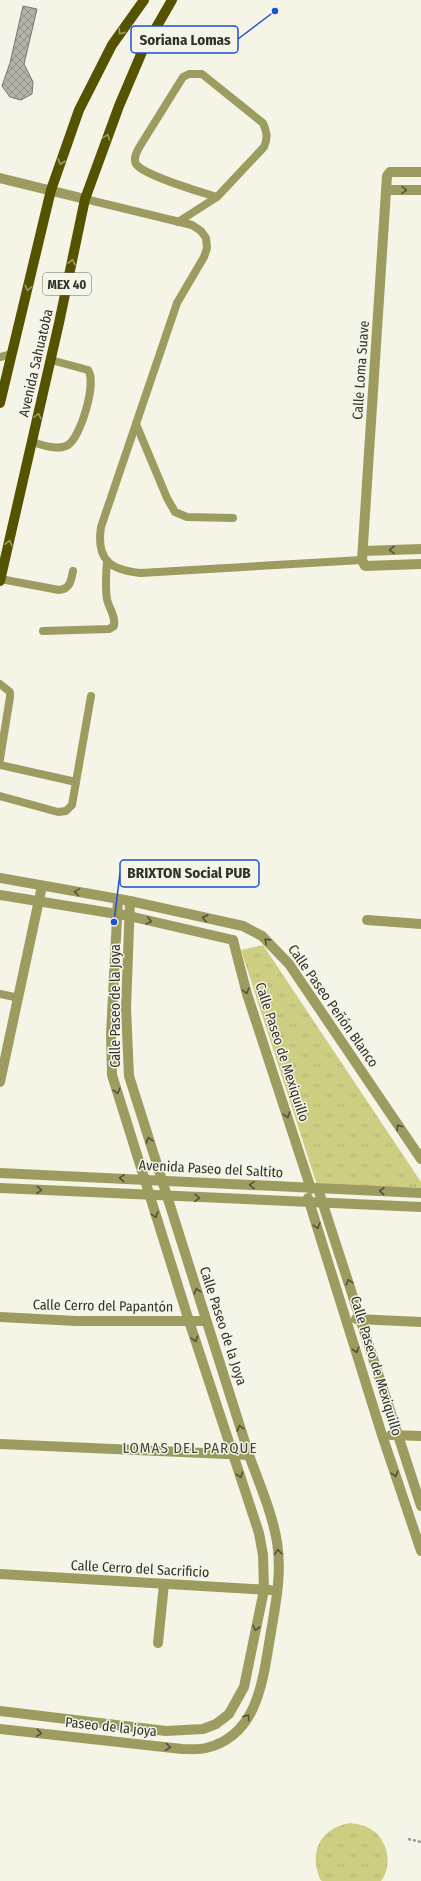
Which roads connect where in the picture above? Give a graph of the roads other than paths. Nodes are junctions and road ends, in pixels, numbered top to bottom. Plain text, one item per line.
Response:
1 (144, 0) edge
2 (172, 0) edge
3 (421, 172) edge
4 (0, 178) edge
5 (52, 190) junction
6 (386, 190) junction
7 (421, 190) edge
8 (217, 197) junction
9 (85, 199) junction
10 (178, 222) junction
11 (12, 354) junction
12 (0, 357) edge
13 (51, 360) junction
14 (0, 403) edge
15 (136, 424) junction
16 (32, 442) junction
17 (233, 518) dead end
18 (421, 549) edge
19 (363, 559) junction
20 (107, 561) junction
21 (421, 564) edge
22 (73, 571) dead end
23 (0, 580) edge
24 (43, 631) dead end
25 (0, 684) edge
26 (90, 696) dead end
27 (0, 759) edge
28 (0, 765) edge
29 (76, 782) junction
30 (0, 796) edge
31 (0, 878) edge
32 (42, 886) junction
33 (0, 895) edge
34 (118, 899) junction
35 (130, 900) junction
36 (38, 902) junction
37 (117, 914) junction
38 (129, 916) junction
39 (366, 920) dead end
40 (421, 924) edge
41 (243, 926) junction
42 (233, 940) junction
43 (0, 994) edge
44 (19, 998) junction
45 (0, 1082) edge
46 (421, 1159) edge
47 (0, 1173) edge
48 (144, 1180) junction
49 (162, 1180) junction
50 (0, 1188) edge
51 (312, 1189) junction
52 (421, 1193) edge
53 (149, 1195) junction
54 (166, 1196) junction
55 (310, 1203) junction
56 (323, 1203) junction
57 (421, 1207) edge
58 (0, 1317) edge
59 (346, 1319) junction
60 (361, 1319) junction
61 (189, 1321) junction
62 (206, 1321) junction
63 (421, 1322) edge
64 (396, 1434) junction
65 (382, 1435) junction
66 (421, 1436) edge
67 (0, 1444) edge
68 (249, 1455) junction
69 (233, 1456) junction
70 (421, 1506) edge
71 (421, 1551) edge
72 (0, 1574) edge
73 (164, 1584) junction
74 (264, 1590) junction
75 (278, 1591) junction
76 (158, 1643) dead end
77 (0, 1711) edge
78 (98, 1723) junction
79 (216, 1724) joint
80 (0, 1728) edge
81 (96, 1739) junction
82 (219, 1743) joint

1 -> 5 main road, Avenida Sahuatoba / MEX 40
9 -> 2 main road, Avenida Sahuatoba / MEX 40
3 - 6 street, Calle Loma Suave
4 - 5 street
5 - 9 street
5 -> 11 main road, Avenida Sahuatoba / MEX 40
6 -> 7 street
6 - 19 street, Calle Loma Suave
8 - 8 lane
8 - 10 lane
9 - 10 lane
13 -> 9 main road, Avenida Sahuatoba / MEX 40
10 - 15 lane
11 - 12 lane
11 - 14 main road, Avenida Sahuatoba / MEX 40
16 -> 13 main road, Avenida Sahuatoba / MEX 40
13 - 16 lane
15 - 17 lane
15 - 20 lane
23 -> 16 main road, Avenida Sahuatoba / MEX 40
18 -> 19 street
19 - 20 lane
19 - 21 street
20 - 24 lane
22 - 23 lane
25 - 27 lane
26 - 29 lane
28 - 29 lane
29 - 30 lane
31 - 32 street, Calle Paseo Peñón Blanco
34 -> 32 street, Calle Paseo Peñón Blanco
32 - 36 street
33 - 36 street
34 - 35 street, Calle Paseo Peñón Blanco
34 - 37 street, Calle Paseo de la Joya
35 - 38 street, Calle Paseo de la Joya
41 -> 35 street, Calle Paseo Peñón Blanco
36 - 37 street
36 - 44 street
37 - 38 street
37 -> 48 street, Calle Paseo de la Joya
38 -> 42 street
49 -> 38 street, Calle Paseo de la Joya
39 - 40 street
41 - 42 street
46 -> 41 street, Calle Paseo Peñón Blanco
42 -> 51 street, Calle Paseo de Mexiquillo
43 - 44 lane
44 - 45 street
48 -> 47 street, Avenida Paseo del Saltito
48 - 49 street, Avenida Paseo del Saltito
48 - 53 street, Calle Paseo de la Joya
51 -> 49 street, Avenida Paseo del Saltito
49 - 54 street, Calle Paseo de la Joya
50 -> 53 street, Avenida Paseo del Saltito
52 -> 51 street, Avenida Paseo del Saltito
51 - 55 street, Calle Paseo de Mexiquillo
51 - 56 street, Calle Paseo de Mexiquillo
53 - 54 street, Avenida Paseo del Saltito
53 -> 61 street, Calle Paseo de la Joya
54 -> 55 street, Avenida Paseo del Saltito
62 -> 54 street, Calle Paseo de la Joya
55 - 56 street, Avenida Paseo del Saltito
55 -> 59 street, Calle Paseo de Mexiquillo
56 - 57 street, Avenida Paseo del Saltito
60 -> 56 street, Calle Paseo de Mexiquillo
58 - 61 street, Calle Cerro del Papantón
59 - 60 street
59 -> 65 street, Calle Paseo de Mexiquillo
60 - 63 street
60 - 64 street, Calle Paseo de Mexiquillo
61 - 62 street, Calle Cerro del Papantón
61 -> 69 street, Calle Paseo de la Joya
68 -> 62 street, Calle Paseo de la Joya
64 - 65 street
64 - 66 street
64 - 70 street, Calle Paseo de Mexiquillo
65 -> 71 street, Calle Paseo de Mexiquillo
67 - 69 street
68 - 69 street
75 -> 68 street, Calle Paseo de la Joya
69 -> 74 street, Calle Paseo de la Joya
72 - 73 street, Calle Cerro del Sacrificio
73 - 74 street, Calle Cerro del Sacrificio
73 - 76 street
74 - 75 street, Calle Cerro del Sacrificio
74 -> 79 street, Calle Paseo de la Joya
82 -> 75 street, Calle Paseo de la Joya
77 - 78 street, Paseo de la joya
78 - 79 street, Paseo de la joya
78 - 81 street
80 -> 81 street, Paseo de la joya
81 -> 82 street, Paseo de la joya

